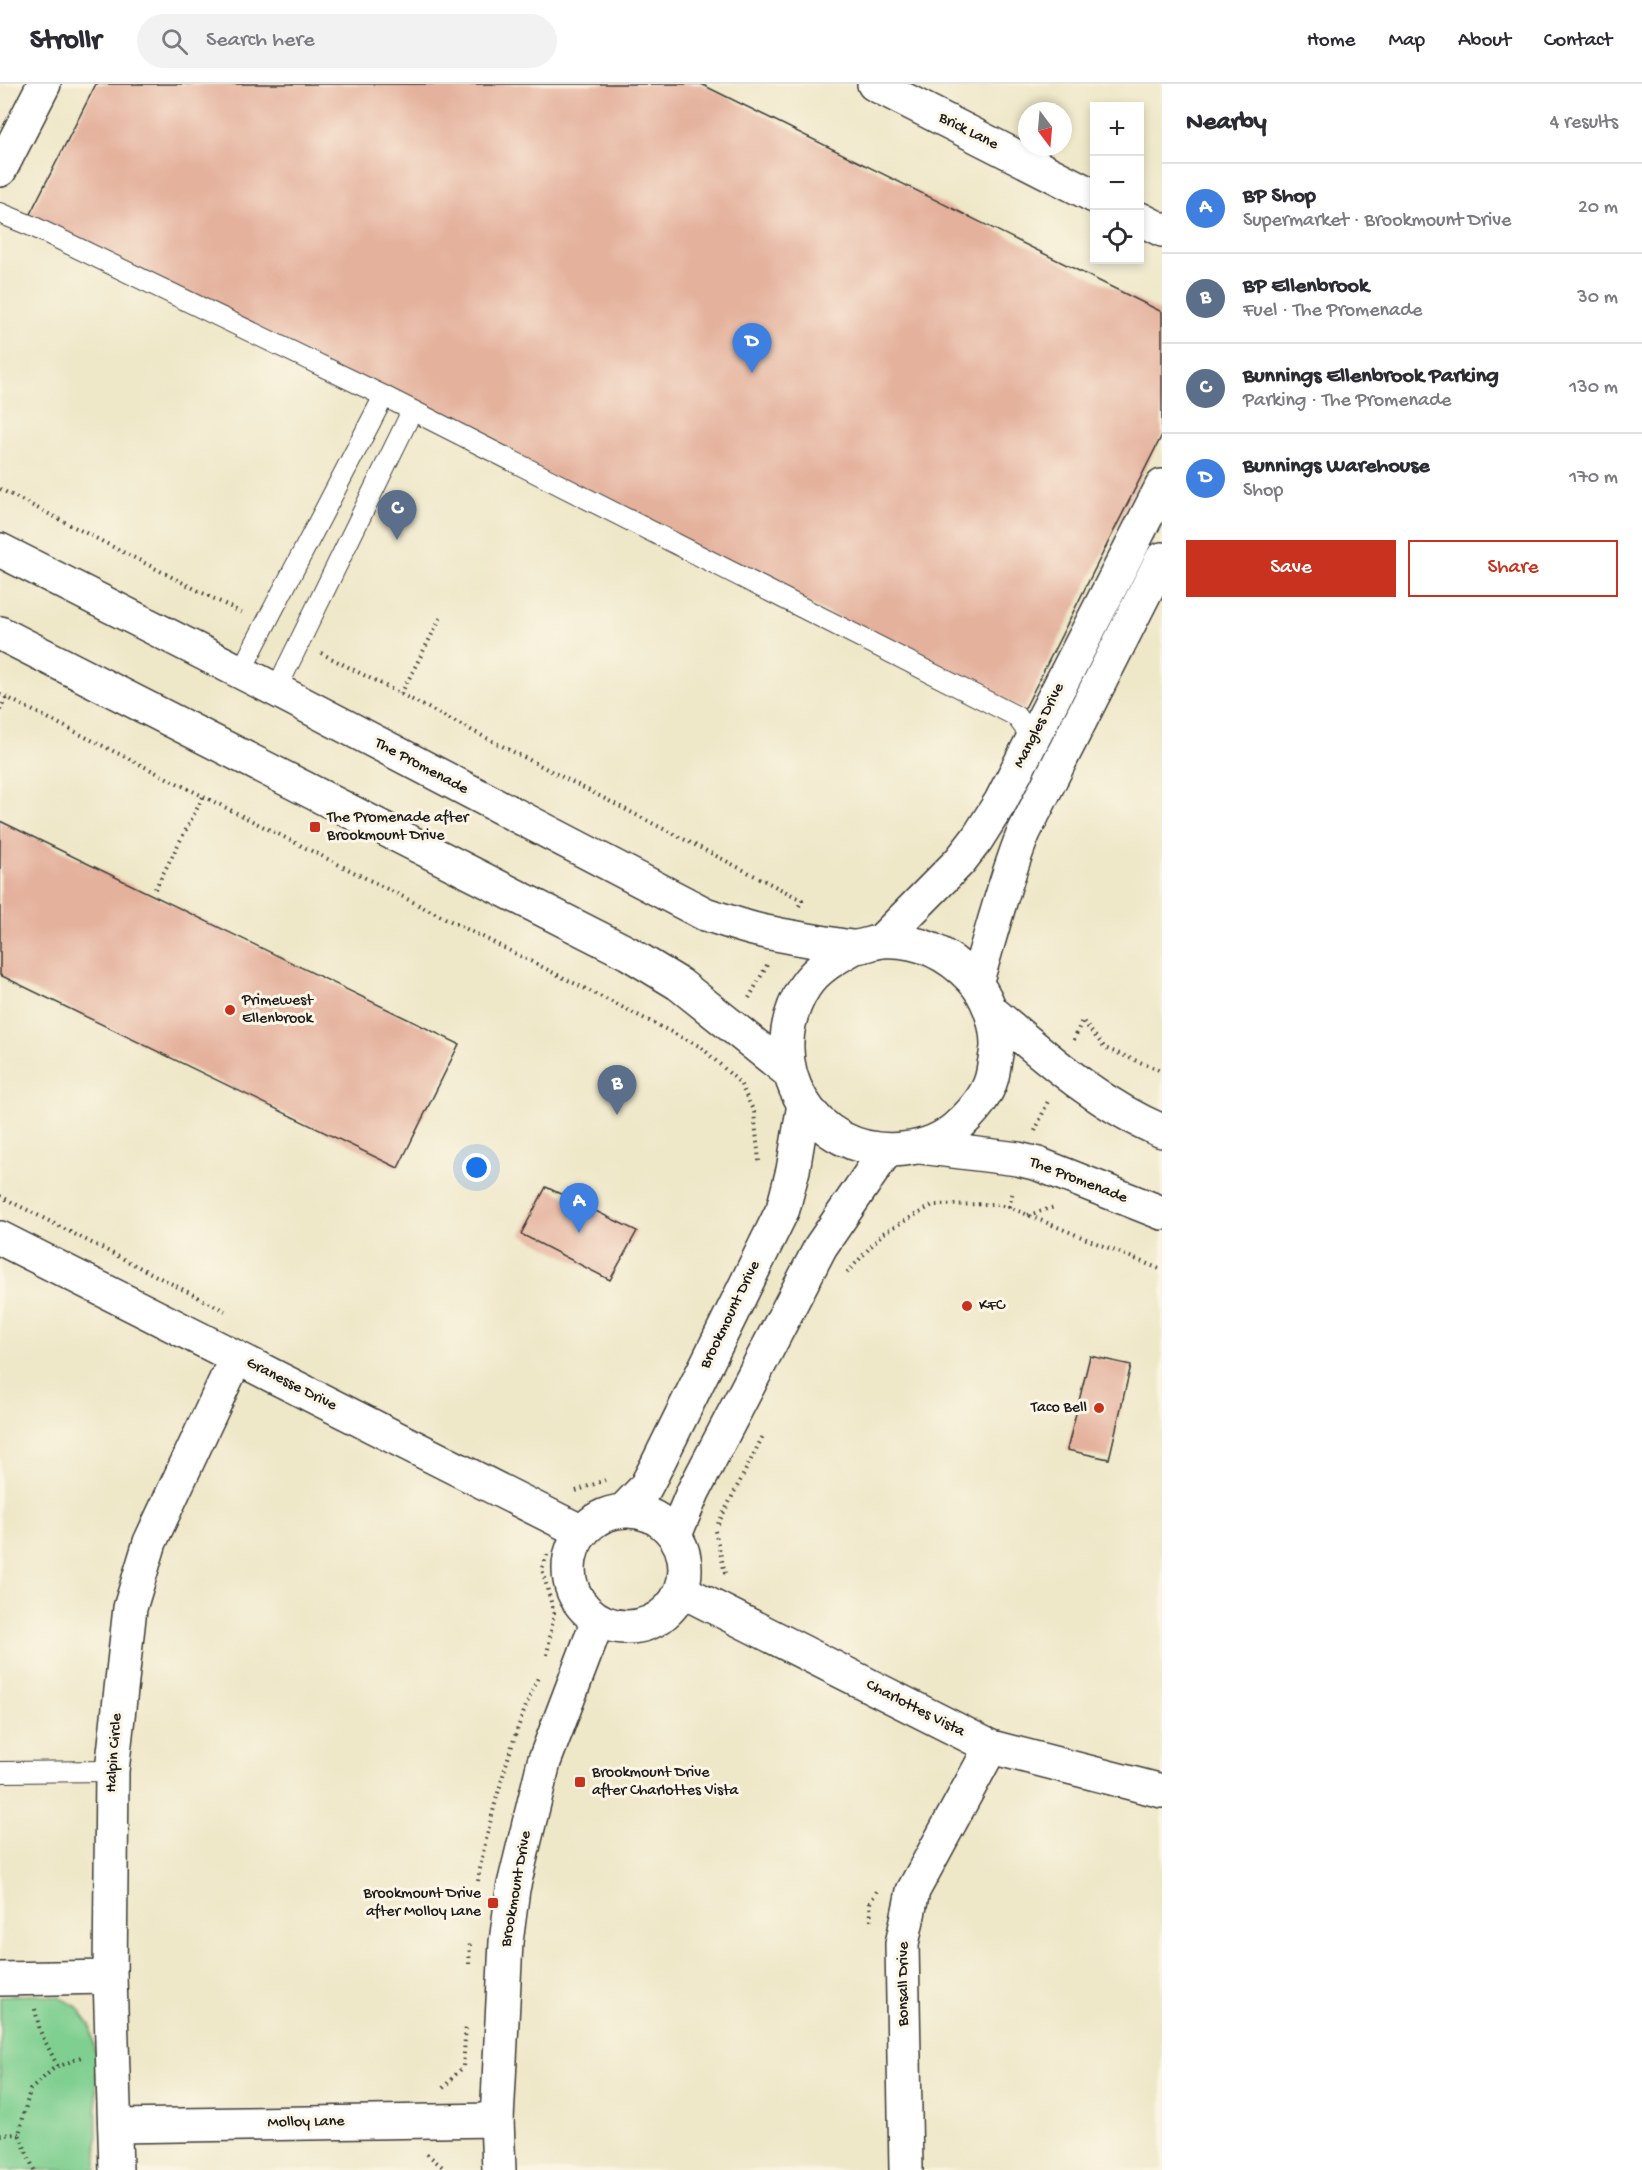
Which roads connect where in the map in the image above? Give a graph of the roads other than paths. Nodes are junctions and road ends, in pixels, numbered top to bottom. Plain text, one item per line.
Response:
1 (44, 84) edge
2 (874, 84) edge
3 (1, 165) edge
4 (1090, 193) edge
5 (0, 213) edge
6 (1144, 221) edge
7 (1162, 230) edge
8 (384, 396) junction
9 (412, 411) junction
10 (1162, 486) edge
11 (0, 550) edge
12 (1162, 559) edge
13 (1153, 601) edge
14 (0, 633) edge
15 (240, 673) junction
16 (276, 690) junction
17 (1033, 740) junction
18 (1045, 789) junction
19 (868, 944) junction
20 (976, 983) junction
21 (991, 1011) junction
22 (789, 1072) junction
23 (804, 1104) junction
24 (1161, 1130) edge
25 (920, 1147) junction
26 (886, 1151) junction
27 (1162, 1213) edge
28 (0, 1238) edge
29 (236, 1358) junction
30 (624, 1510) junction
31 (582, 1532) junction
32 (675, 1535) junction
33 (682, 1591) junction
34 (598, 1620) junction
35 (991, 1747) junction
36 (112, 1771) junction
37 (0, 1772) edge
38 (1162, 1791) edge
39 (110, 1977) junction
40 (0, 1979) edge
41 (497, 2120) junction
42 (115, 2126) junction
43 (116, 2170) edge
44 (499, 2170) edge
45 (906, 2170) edge

1 - 3 street
2 - 4 street, Brick Lane
5 - 8 lane
6 - 7 street
8 - 9 lane
8 - 15 lane
9 - 16 lane
9 - 17 lane
10 - 17 street, Mangles Drive
11 - 15 street, The Promenade
12 - 13 street, Mangles Drive
13 - 18 street, Mangles Drive
14 - 22 street
15 - 16 street, The Promenade
16 - 19 street, The Promenade
17 - 18 street
17 - 19 street, Mangles Drive
18 - 20 street, Mangles Drive
19 - 20 street
19 - 22 street
20 - 21 street
21 - 24 street
21 - 25 street
22 - 23 street
23 - 26 street
23 - 30 street, Brookmount Drive
25 - 26 street
25 - 27 street, The Promenade
26 - 32 street
28 - 29 street, Granesse Drive
29 - 31 street, Granesse Drive
29 - 36 street, Halpin Circle
30 - 31 street
30 - 32 street
31 - 34 street
32 - 33 street
33 - 34 street
33 - 35 street, Charlottes Vista
34 - 41 street, Brookmount Drive
35 - 38 street, Charlottes Vista
35 - 45 street, Bonsall Drive
36 - 37 lane
36 - 39 street, Halpin Circle
39 - 40 street
39 - 42 street, Halpin Circle
41 - 42 street, Molloy Lane
41 - 44 street, Brookmount Drive
42 - 43 street, Halpin Circle

